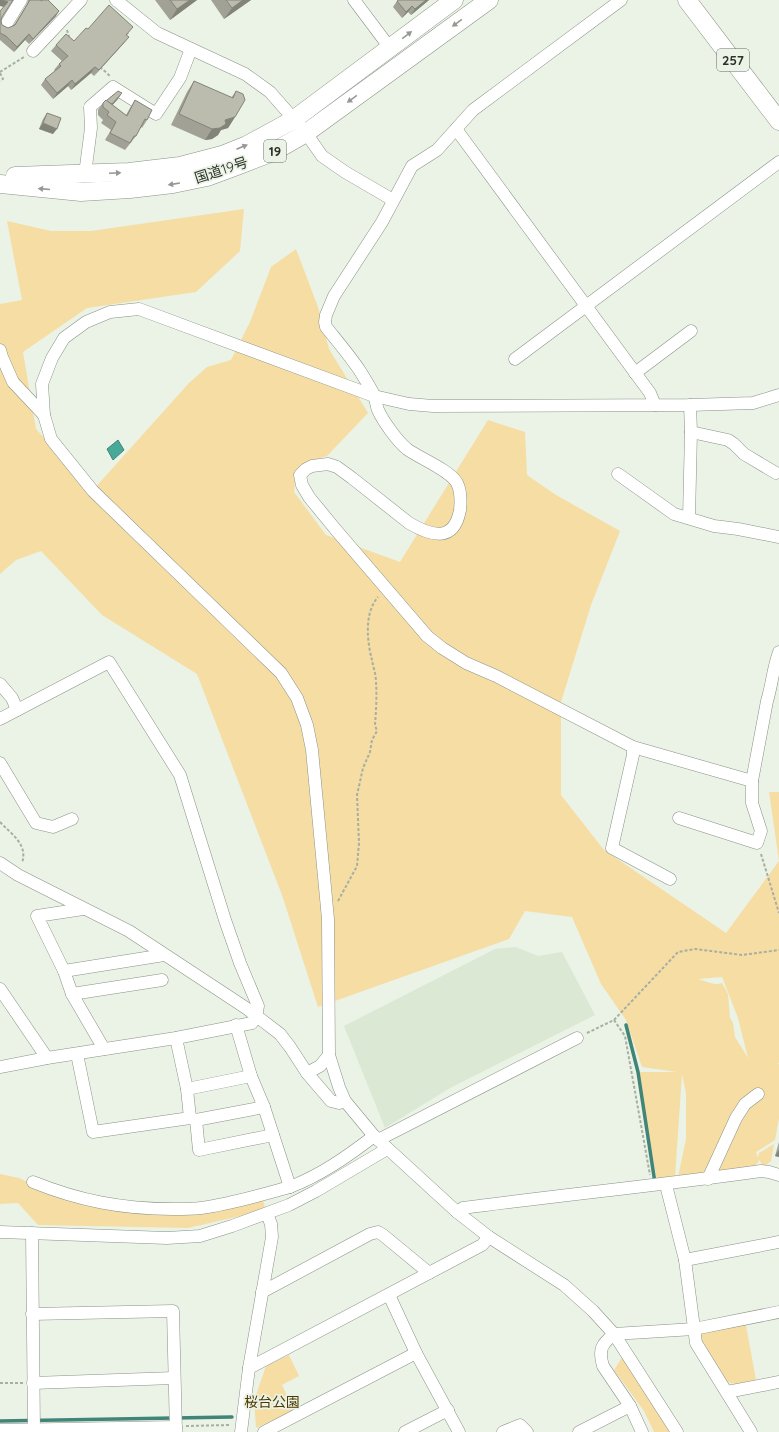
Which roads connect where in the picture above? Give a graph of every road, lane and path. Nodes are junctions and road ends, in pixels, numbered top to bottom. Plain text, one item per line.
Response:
1 (21, 0) edge
2 (81, 0) edge
3 (116, 0) edge
4 (354, 0) edge
5 (454, 0) edge
6 (489, 0) edge
7 (621, 0) edge
8 (687, 0) edge
9 (63, 20) junction
10 (5, 26) edge
11 (74, 42) edge
12 (390, 48) junction
13 (191, 49) junction
14 (33, 51) joint
15 (96, 62) edge
16 (0, 73) edge
17 (0, 81) edge
18 (113, 87) junction
19 (292, 120) junction
20 (779, 121) edge
21 (456, 129) junction
22 (306, 133) junction
23 (779, 162) edge
24 (86, 174) junction
25 (0, 176) edge
26 (0, 184) edge
27 (393, 200) junction
28 (587, 306) junction
29 (691, 331) dead end
30 (0, 350) edge
31 (515, 359) dead end
32 (635, 373) junction
33 (779, 395) edge
34 (374, 396) junction
35 (655, 405) junction
36 (690, 405) junction
37 (44, 415) junction
38 (692, 432) junction
39 (618, 474) dead end
40 (776, 474) dead end
41 (689, 518) junction
42 (779, 537) edge
43 (387, 590) junction
44 (779, 652) edge
45 (777, 670) edge
46 (0, 684) edge
47 (17, 710) junction
48 (0, 719) edge
49 (633, 747) junction
50 (0, 763) edge
51 (752, 780) junction
52 (679, 818) dead end
53 (72, 819) dead end
54 (0, 822) edge
55 (757, 843) junction
56 (0, 864) edge
57 (18, 875) junction
58 (670, 879) dead end
59 (83, 909) junction
60 (779, 912) edge
61 (328, 919) junction
62 (779, 950) edge
63 (164, 955) junction
64 (64, 971) junction
65 (162, 980) dead end
66 (0, 989) edge
67 (72, 994) junction
68 (256, 1017) junction
69 (614, 1020) junction
70 (236, 1025) junction
71 (176, 1038) junction
72 (577, 1038) joint
73 (104, 1049) junction
74 (77, 1054) junction
75 (329, 1054) junction
76 (47, 1058) junction
77 (0, 1067) edge
78 (307, 1073) junction
79 (251, 1076) junction
80 (187, 1089) junction
81 (758, 1094) dead end
82 (345, 1101) junction
83 (264, 1107) junction
84 (193, 1119) junction
85 (273, 1136) junction
86 (376, 1138) junction
87 (387, 1149) junction
88 (779, 1176) edge
89 (708, 1179) junction
90 (33, 1182) dead end
91 (666, 1185) junction
92 (652, 1186) junction
93 (290, 1187) junction
94 (457, 1212) junction
95 (267, 1214) junction
96 (0, 1232) edge
97 (32, 1233) junction
98 (489, 1237) junction
99 (779, 1242) edge
100 (684, 1260) junction
101 (429, 1273) junction
102 (262, 1292) junction
103 (389, 1295) junction
104 (779, 1312) edge
105 (32, 1314) junction
106 (694, 1329) junction
107 (614, 1334) junction
108 (416, 1353) junction
109 (248, 1368) junction
110 (174, 1378) junction
111 (779, 1382) edge
112 (0, 1383) edge
113 (33, 1383) junction
114 (727, 1392) junction
115 (630, 1406) junction
116 (448, 1410) junction
117 (241, 1428) edge
118 (176, 1429) edge
119 (0, 1430) edge
120 (34, 1430) edge
121 (100, 1430) edge
122 (264, 1432) edge
123 (405, 1432) edge
124 (459, 1432) edge
125 (503, 1432) edge
126 (527, 1432) edge
127 (578, 1432) edge
128 (642, 1432) edge
129 (677, 1432) edge
130 (751, 1432) edge

1 - 10 street
2 - 9 street
3 - 13 street
4 - 12 street
12 -> 5 highway, 国道19号 / 19
6 -> 22 highway, 国道19号 / 19
7 - 21 street
8 - 20 highway, 257
9 - 11 path
9 - 14 street
12 - 19 highway, 国道19号 / 19
13 - 18 street
13 - 19 street
14 - 16 path
15 - 18 path
16 - 17 path
18 - 24 street
19 - 22 street
24 -> 19 highway, 国道19号 / 19
21 - 27 street
21 - 28 street
22 -> 26 highway, 国道19号 / 19
22 - 27 street
23 - 28 street
24 - 25 highway, 国道19号 / 19
27 - 34 street
28 - 31 street
28 - 32 street
29 - 32 street
30 - 37 street
32 - 35 street
33 - 36 street
34 - 35 street
34 - 37 street
34 - 43 street
35 - 36 street
36 - 38 street
37 - 61 street
38 - 40 street
38 - 41 street
39 - 41 street
41 - 42 street
43 - 49 street
43 - 61 path
44 - 45 street
45 - 51 street
46 - 47 street
47 - 48 street
47 - 68 street
49 - 51 street
49 - 58 street
50 - 53 street
51 - 55 street
52 - 55 street
54 - 57 path
55 - 60 path
56 - 57 street
57 - 59 street
59 - 63 street
59 - 64 street
61 - 75 street
62 - 69 path
63 - 64 street
63 - 68 street
64 - 67 street
65 - 67 street
66 - 76 street
67 - 73 street
68 - 70 street
68 - 78 street
69 - 72 path
69 - 92 path
70 - 71 street
70 - 79 street
71 - 73 street
71 - 80 street
72 - 86 street
73 - 74 street
74 - 76 street
74 - 84 street
75 - 78 street
75 - 82 street
76 - 77 street
78 - 82 street
79 - 80 street
79 - 83 street
80 - 84 street
81 - 89 street
82 - 86 street
83 - 84 street
83 - 85 street
84 - 85 street
85 - 93 street
86 - 87 street
86 - 93 street
87 - 94 street
87 - 95 street
88 - 89 street
89 - 91 street
90 - 93 street
91 - 92 street
91 - 100 street
92 - 94 street
94 - 98 street
95 - 97 street
95 - 102 street
96 - 97 street
97 - 105 street
98 - 101 street
98 - 107 street
99 - 100 street
100 - 106 street
101 - 102 street
101 - 103 street
102 - 109 street
103 - 108 street
103 - 109 street
104 - 106 street
105 - 110 street
105 - 113 street
106 - 107 street
106 - 114 street
107 - 115 street
107 - 129 street
108 - 116 street
108 - 122 street
109 - 117 street
110 - 113 street
110 - 118 street
111 - 114 street
112 - 113 path
113 - 120 street
114 - 130 street
115 - 127 street
115 - 128 street
116 - 123 street
116 - 124 street
117 - 118 path
118 - 121 street
119 - 120 street
120 - 121 street
125 - 126 street

